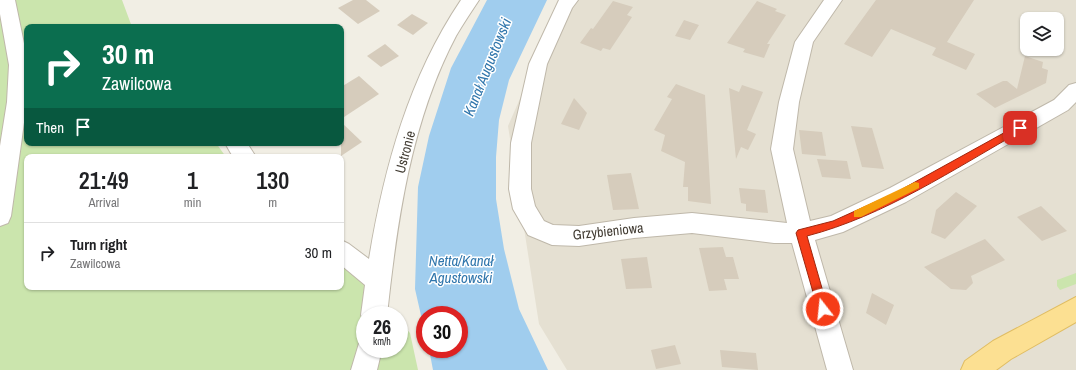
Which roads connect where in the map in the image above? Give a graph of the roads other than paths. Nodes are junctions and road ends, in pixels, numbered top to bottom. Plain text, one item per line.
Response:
1 (6, 0) edge
2 (470, 0) edge
3 (569, 0) edge
4 (833, 0) edge
5 (1076, 90) edge
6 (1068, 108) edge
7 (0, 216) edge
8 (801, 233) junction
9 (344, 253) edge
10 (378, 280) junction
11 (375, 306) edge
12 (1076, 309) edge
13 (367, 358) edge
14 (364, 370) edge
15 (840, 370) edge
16 (974, 370) edge

1 - 7 street
2 - 10 street, Ustronie
3 - 8 street, Grzybieniowa
4 - 8 street
5 - 6 street, Grzybieniowa
6 - 8 street, Grzybieniowa
8 - 15 street
9 - 10 street
10 - 11 street, Ustronie
12 - 16 main road
13 - 14 street

